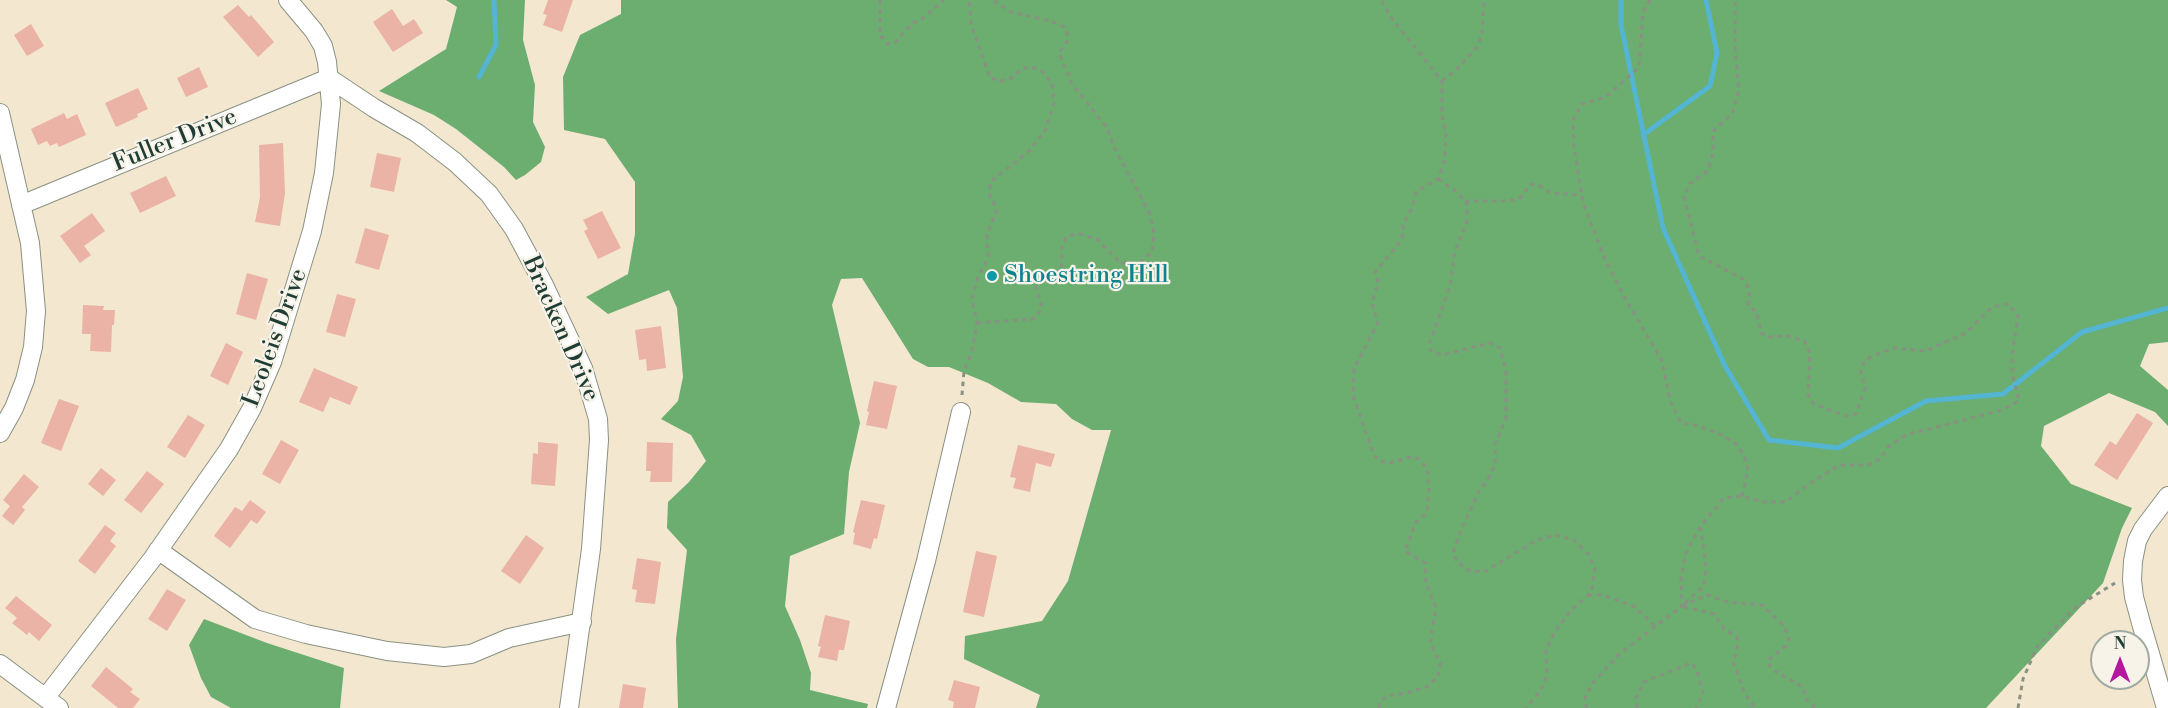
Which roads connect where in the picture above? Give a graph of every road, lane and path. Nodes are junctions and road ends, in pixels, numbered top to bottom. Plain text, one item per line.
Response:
1 (288, 0) edge
2 (880, 0) edge
3 (944, 0) edge
4 (966, 0) edge
5 (992, 0) edge
6 (1381, 0) edge
7 (1484, 0) edge
8 (1650, 0) edge
9 (1735, 0) edge
10 (329, 78) junction
11 (1442, 81) junction
12 (0, 113) edge
13 (1438, 179) junction
14 (1582, 195) junction
15 (1465, 201) junction
16 (21, 205) junction
17 (977, 323) junction
18 (961, 412) joint
19 (0, 433) edge
20 (1742, 496) junction
21 (2168, 496) edge
22 (1700, 527) junction
23 (158, 550) junction
24 (2133, 572) junction
25 (1588, 595) junction
26 (1682, 606) junction
27 (582, 622) junction
28 (1656, 627) junction
29 (0, 664) edge
30 (52, 703) edge
31 (570, 708) edge
32 (886, 708) edge
33 (1379, 708) edge
34 (1526, 708) edge
35 (1587, 708) edge
36 (1637, 708) edge
37 (1696, 708) edge
38 (1755, 708) edge
39 (1818, 708) edge
40 (2018, 708) edge
41 (2166, 708) edge

1 - 10 street, Leoleis Drive
2 - 3 path
4 - 17 path
5 - 17 path
6 - 11 path
7 - 11 path
8 - 14 path
9 - 20 path
10 - 16 street, Fuller Drive
10 - 23 street, Leoleis Drive
10 - 27 street, Bracken Drive
11 - 13 path
12 - 16 street
13 - 15 path
13 - 33 path
14 - 15 path
14 - 20 path
15 - 25 path
16 - 19 street
17 - 18 path
18 - 32 street
20 - 22 path
21 - 24 street
22 - 26 path
22 - 26 path
23 - 27 street
23 - 30 street, Leoleis Drive
24 - 40 path
24 - 41 street
25 - 28 path
25 - 34 path
26 - 28 path
26 - 38 path
26 - 39 path
27 - 31 street, Bracken Drive
28 - 35 path
29 - 30 street
36 - 37 path

